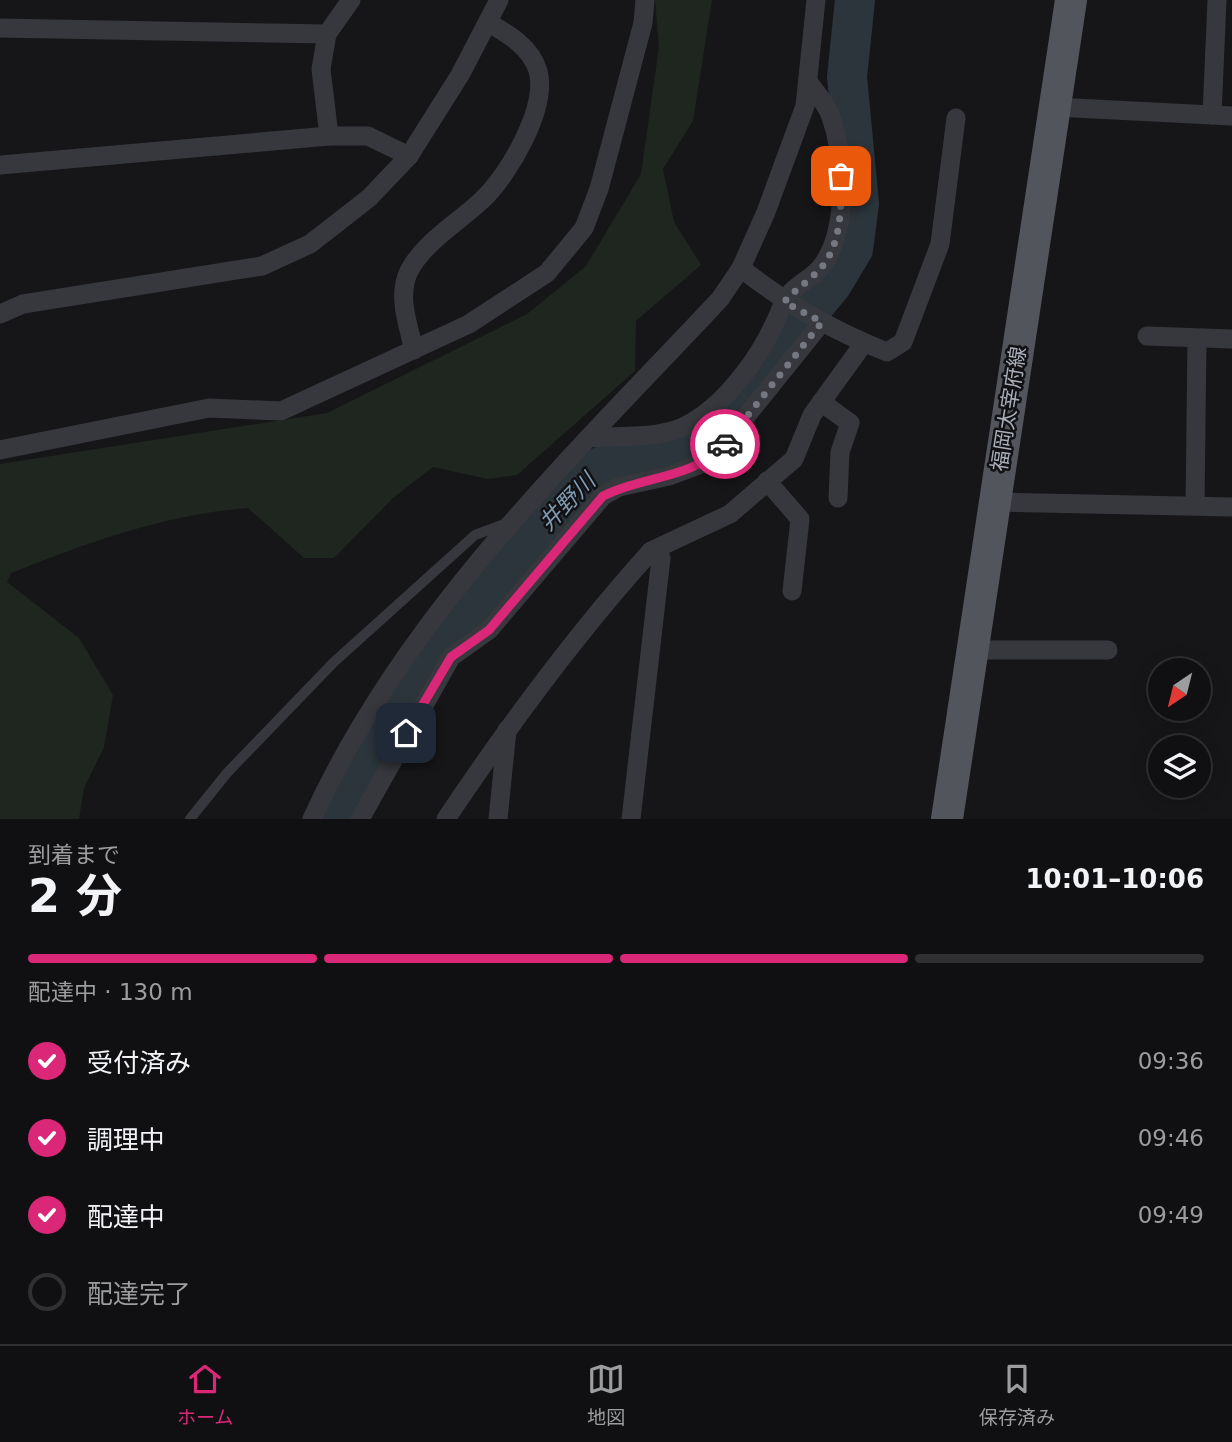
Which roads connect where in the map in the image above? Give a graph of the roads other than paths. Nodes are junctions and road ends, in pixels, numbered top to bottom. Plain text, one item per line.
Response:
1 (351, 0) edge
2 (499, 0) edge
3 (645, 0) edge
4 (816, 0) edge
5 (1071, 0) edge
6 (1217, 0) edge
7 (489, 23) junction
8 (0, 28) edge
9 (327, 34) junction
10 (808, 81) junction
11 (1055, 107) junction
12 (1212, 115) junction
13 (1232, 116) edge
14 (956, 118) dead end
15 (329, 136) junction
16 (409, 156) junction
17 (0, 165) edge
18 (741, 268) junction
19 (784, 302) junction
20 (0, 314) edge
21 (822, 322) junction
22 (1147, 336) dead end
23 (1197, 339) junction
24 (1232, 339) edge
25 (864, 343) junction
26 (414, 350) junction
27 (821, 402) junction
28 (589, 438) junction
29 (0, 450) edge
30 (767, 481) junction
31 (838, 498) dead end
32 (995, 502) junction
33 (1195, 506) junction
34 (1232, 507) edge
35 (512, 520) junction
36 (651, 551) junction
37 (792, 591) dead end
38 (973, 650) junction
39 (1108, 650) dead end
40 (508, 727) junction
41 (190, 819) edge
42 (312, 819) edge
43 (360, 819) edge
44 (446, 819) edge
45 (498, 819) edge
46 (631, 819) edge
47 (947, 819) edge

1 - 9 street
2 - 7 street
3 - 26 street
4 - 10 street
5 - 11 main road, 福岡太宰府線
6 - 12 street
7 - 16 street
7 - 26 street
8 - 9 street
9 - 15 street
10 - 18 street
10 - 19 street
11 - 12 street
11 - 32 main road, 福岡太宰府線
12 - 13 street
14 - 25 street
15 - 16 street
15 - 17 street
16 - 20 street
18 - 19 street
18 - 28 street
19 - 21 street
19 - 28 street
21 - 25 street
21 - 43 street
22 - 23 street
23 - 24 street
23 - 33 street
25 - 27 street
26 - 29 street
27 - 30 street
27 - 31 street
28 - 35 street
30 - 36 street
30 - 37 street
32 - 33 street
32 - 38 main road, 福岡太宰府線
33 - 34 street
35 - 41 lane
35 - 42 street
36 - 40 street
36 - 46 street
38 - 39 street
38 - 47 main road, 福岡太宰府線
40 - 44 street
40 - 45 street

